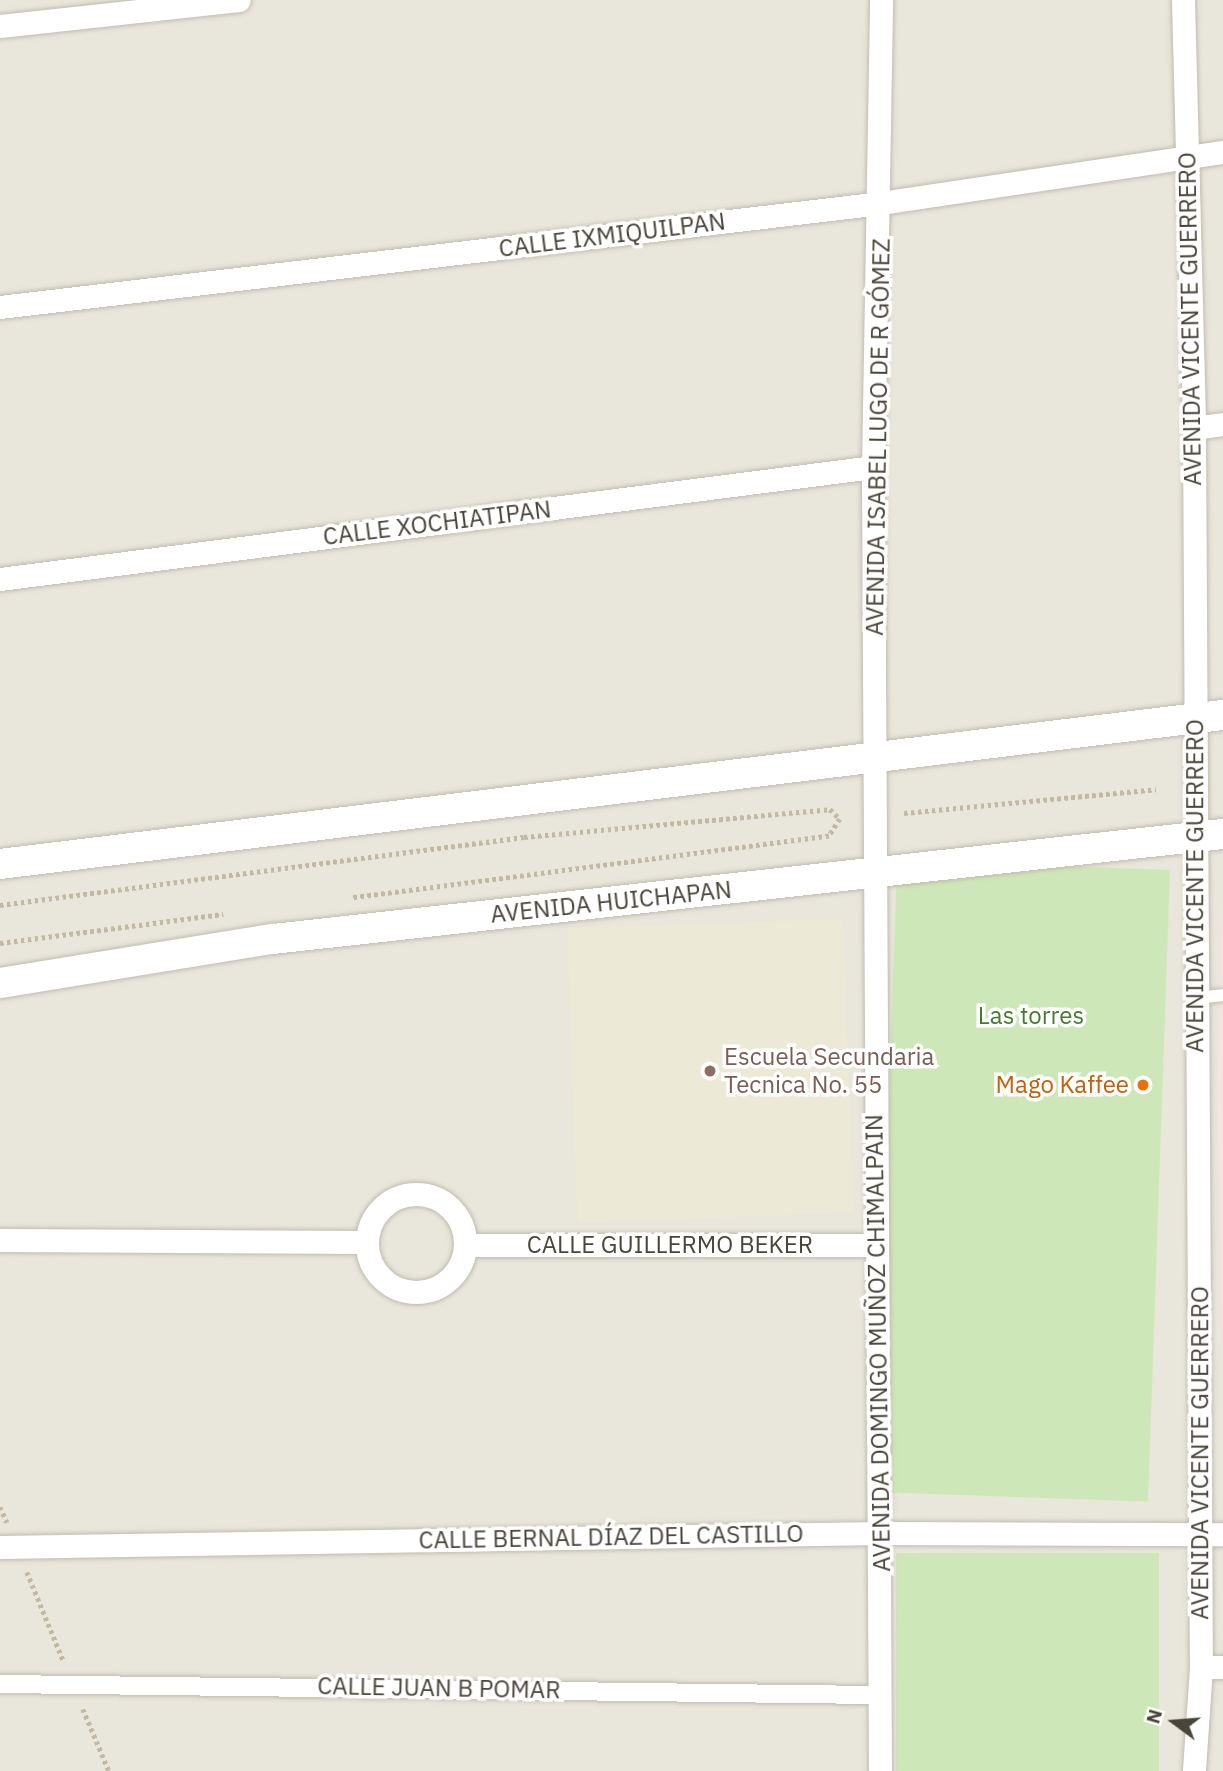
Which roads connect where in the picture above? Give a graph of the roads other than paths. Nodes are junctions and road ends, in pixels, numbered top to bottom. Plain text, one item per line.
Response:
1 (239, 0) edge
2 (881, 0) edge
3 (1183, 0) edge
4 (0, 26) edge
5 (1223, 152) edge
6 (1187, 156) junction
7 (881, 203) junction
8 (0, 307) edge
9 (1223, 424) edge
10 (1194, 428) junction
11 (873, 467) junction
12 (0, 579) edge
13 (1209, 717) edge
14 (876, 757) junction
15 (1223, 834) edge
16 (1193, 839) junction
17 (0, 864) edge
18 (875, 873) junction
19 (0, 983) edge
20 (1223, 995) edge
21 (1195, 998) junction
22 (0, 1240) edge
23 (367, 1242) junction
24 (466, 1245) junction
25 (875, 1245) junction
26 (882, 1532) junction
27 (1212, 1534) edge
28 (8, 1547) edge
29 (1212, 1667) edge
30 (0, 1684) edge
31 (878, 1695) junction
32 (880, 1771) edge
33 (1194, 1771) edge

1 - 4 street
2 - 7 street, AVENIDA ISABEL LUGO DE R GÓMEZ
3 - 6 street, AVENIDA VICENTE GUERRERO
5 - 6 street, CALLE IXMIQUILPAN
6 - 7 street, CALLE IXMIQUILPAN
6 - 10 street, AVENIDA VICENTE GUERRERO
7 - 8 street, CALLE IXMIQUILPAN
7 - 11 street, AVENIDA ISABEL LUGO DE R GÓMEZ
9 - 10 street
10 - 13 street, AVENIDA VICENTE GUERRERO
11 - 12 street, CALLE XOCHIATIPAN
11 - 14 street, AVENIDA ISABEL LUGO DE R GÓMEZ
13 - 14 street
13 - 16 street, AVENIDA VICENTE GUERRERO
14 - 17 street
14 - 18 street, AVENIDA ISABEL LUGO DE R GÓMEZ
15 - 16 street, AVENIDA HUICHAPAN
16 - 18 street, AVENIDA HUICHAPAN
16 - 21 street, AVENIDA VICENTE GUERRERO
18 - 19 street, AVENIDA HUICHAPAN
18 - 25 street, AVENIDA DOMINGO MUÑOZ CHIMALPAIN
20 - 21 lane
21 - 27 street, AVENIDA VICENTE GUERRERO
22 - 23 street
23 - 24 street
23 - 24 street
24 - 25 street, CALLE GUILLERMO BEKER
25 - 26 street, AVENIDA DOMINGO MUÑOZ CHIMALPAIN
26 - 27 street, CALLE BERNAL DÍAZ DEL CASTILLO
26 - 28 street, CALLE BERNAL DÍAZ DEL CASTILLO
26 - 31 street, AVENIDA DOMINGO MUÑOZ CHIMALPAIN
27 - 29 street, AVENIDA VICENTE GUERRERO
29 - 33 street, AVENIDA VICENTE GUERRERO
30 - 31 street, CALLE JUAN B POMAR
31 - 32 street, AVENIDA DOMINGO MUÑOZ CHIMALPAIN

